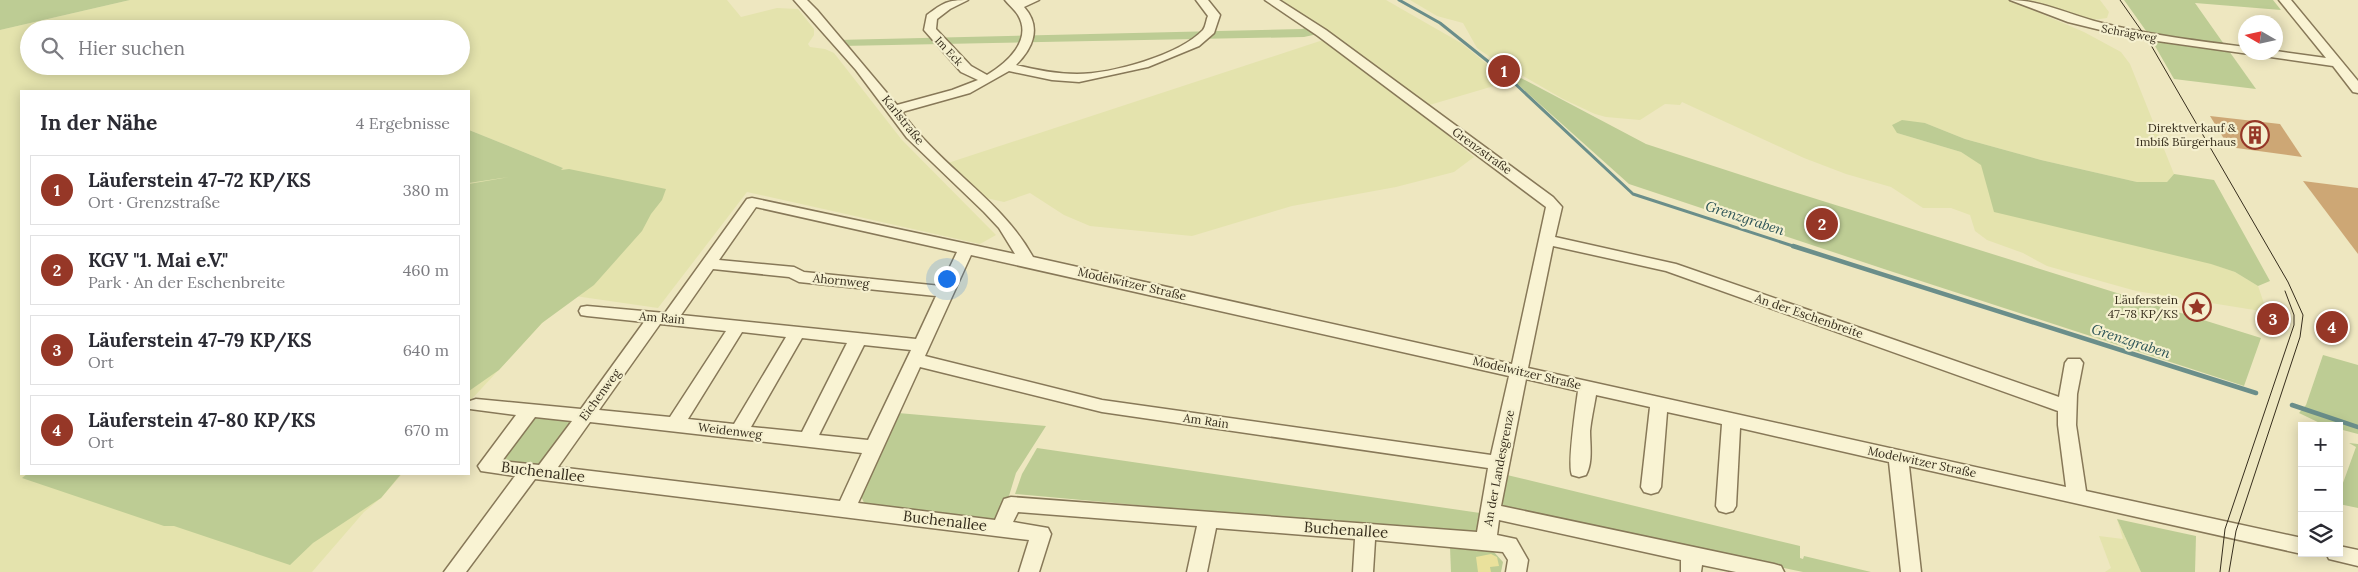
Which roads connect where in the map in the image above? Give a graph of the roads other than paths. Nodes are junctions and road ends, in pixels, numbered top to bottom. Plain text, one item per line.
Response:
1 (800, 0) edge
2 (962, 0) edge
3 (1034, 0) edge
4 (1202, 0) edge
5 (1271, 0) edge
6 (2016, 0) edge
7 (2285, 0) edge
8 (1014, 2) edge
9 (2238, 50) edge
10 (2283, 57) edge
11 (2339, 66) junction
12 (1007, 67) junction
13 (2358, 71) edge
14 (986, 79) junction
15 (2358, 89) edge
16 (895, 110) junction
17 (752, 202) joint
18 (1547, 240) junction
19 (966, 249) junction
20 (1027, 261) junction
21 (708, 264) junction
22 (946, 292) junction
23 (587, 311) dead end
24 (663, 318) junction
25 (737, 326) junction
26 (797, 333) junction
27 (858, 339) junction
28 (918, 352) junction
29 (2074, 363) dead end
30 (1519, 372) junction
31 (1588, 387) junction
32 (1659, 402) junction
33 (476, 405) dead end
34 (2067, 407) junction
35 (530, 410) junction
36 (585, 416) junction
37 (1731, 419) junction
38 (676, 424) junction
39 (739, 432) junction
40 (807, 440) junction
41 (875, 448) junction
42 (1898, 457) junction
43 (1499, 463) junction
44 (1579, 470) dead end
45 (537, 472) junction
46 (1651, 488) dead end
47 (2077, 496) junction
48 (1726, 506) dead end
49 (846, 509) junction
50 (1490, 511) junction
51 (1208, 519) junction
52 (1001, 528) junction
53 (1366, 531) junction
54 (1486, 541) junction
55 (2298, 545) edge
56 (2343, 555) edge
57 (2358, 558) edge
58 (1692, 563) edge
59 (454, 572) edge
60 (1029, 572) edge
61 (1197, 572) edge
62 (1363, 572) edge
63 (1516, 572) edge
64 (1774, 572) edge
65 (1911, 572) edge

1 - 16 street, Karlstraße
2 - 14 street, Im Eck
3 - 8 street
4 - 12 street
5 - 18 street, Grenzstraße
6 - 9 street, Schrägweg
7 - 11 street
8 - 12 street
10 - 11 street
11 - 13 street
11 - 15 street
12 - 14 street
14 - 16 street
16 - 20 street, Karlstraße
17 - 19 street, Modelwitzer Straße
17 - 21 street, Eichenweg
18 - 30 street, Grenzstraße
18 - 34 street, An der Eschenbreite
19 - 20 street, Modelwitzer Straße
19 - 22 street
20 - 30 street, Modelwitzer Straße
21 - 22 street, Ahornweg
21 - 24 street, Eichenweg
22 - 28 street
23 - 24 street, Am Rain
24 - 25 street, Am Rain
24 - 36 street, Eichenweg
25 - 26 street, Am Rain
25 - 38 street
26 - 27 street, Am Rain
26 - 39 street
27 - 28 street, Am Rain
27 - 40 street
28 - 41 street
28 - 43 street, Am Rain
29 - 34 street
30 - 31 street, Modelwitzer Straße
30 - 43 street, An der Landesgrenze
31 - 32 street, Modelwitzer Straße
31 - 44 street
32 - 37 street, Modelwitzer Straße
32 - 46 street
33 - 35 street
34 - 47 street
35 - 36 street
35 - 45 street, Buchenallee
36 - 38 street, Weidenweg
36 - 45 street, Eichenweg
37 - 42 street, Modelwitzer Straße
37 - 48 street
38 - 39 street, Weidenweg
39 - 40 street, Weidenweg
40 - 41 street, Weidenweg
41 - 49 street
42 - 47 street, Modelwitzer Straße
42 - 65 street
43 - 50 street, An der Landesgrenze
45 - 49 street, Buchenallee
45 - 59 street, Eichenweg
47 - 55 street, Modelwitzer Straße
49 - 52 street, Buchenallee
50 - 54 street, An der Landesgrenze
50 - 58 street
51 - 52 street, Buchenallee
51 - 53 street, Buchenallee
51 - 61 street
52 - 60 street
53 - 54 street, Buchenallee
53 - 62 street
54 - 63 street, An der Landesgrenze
56 - 57 street
58 - 64 street

